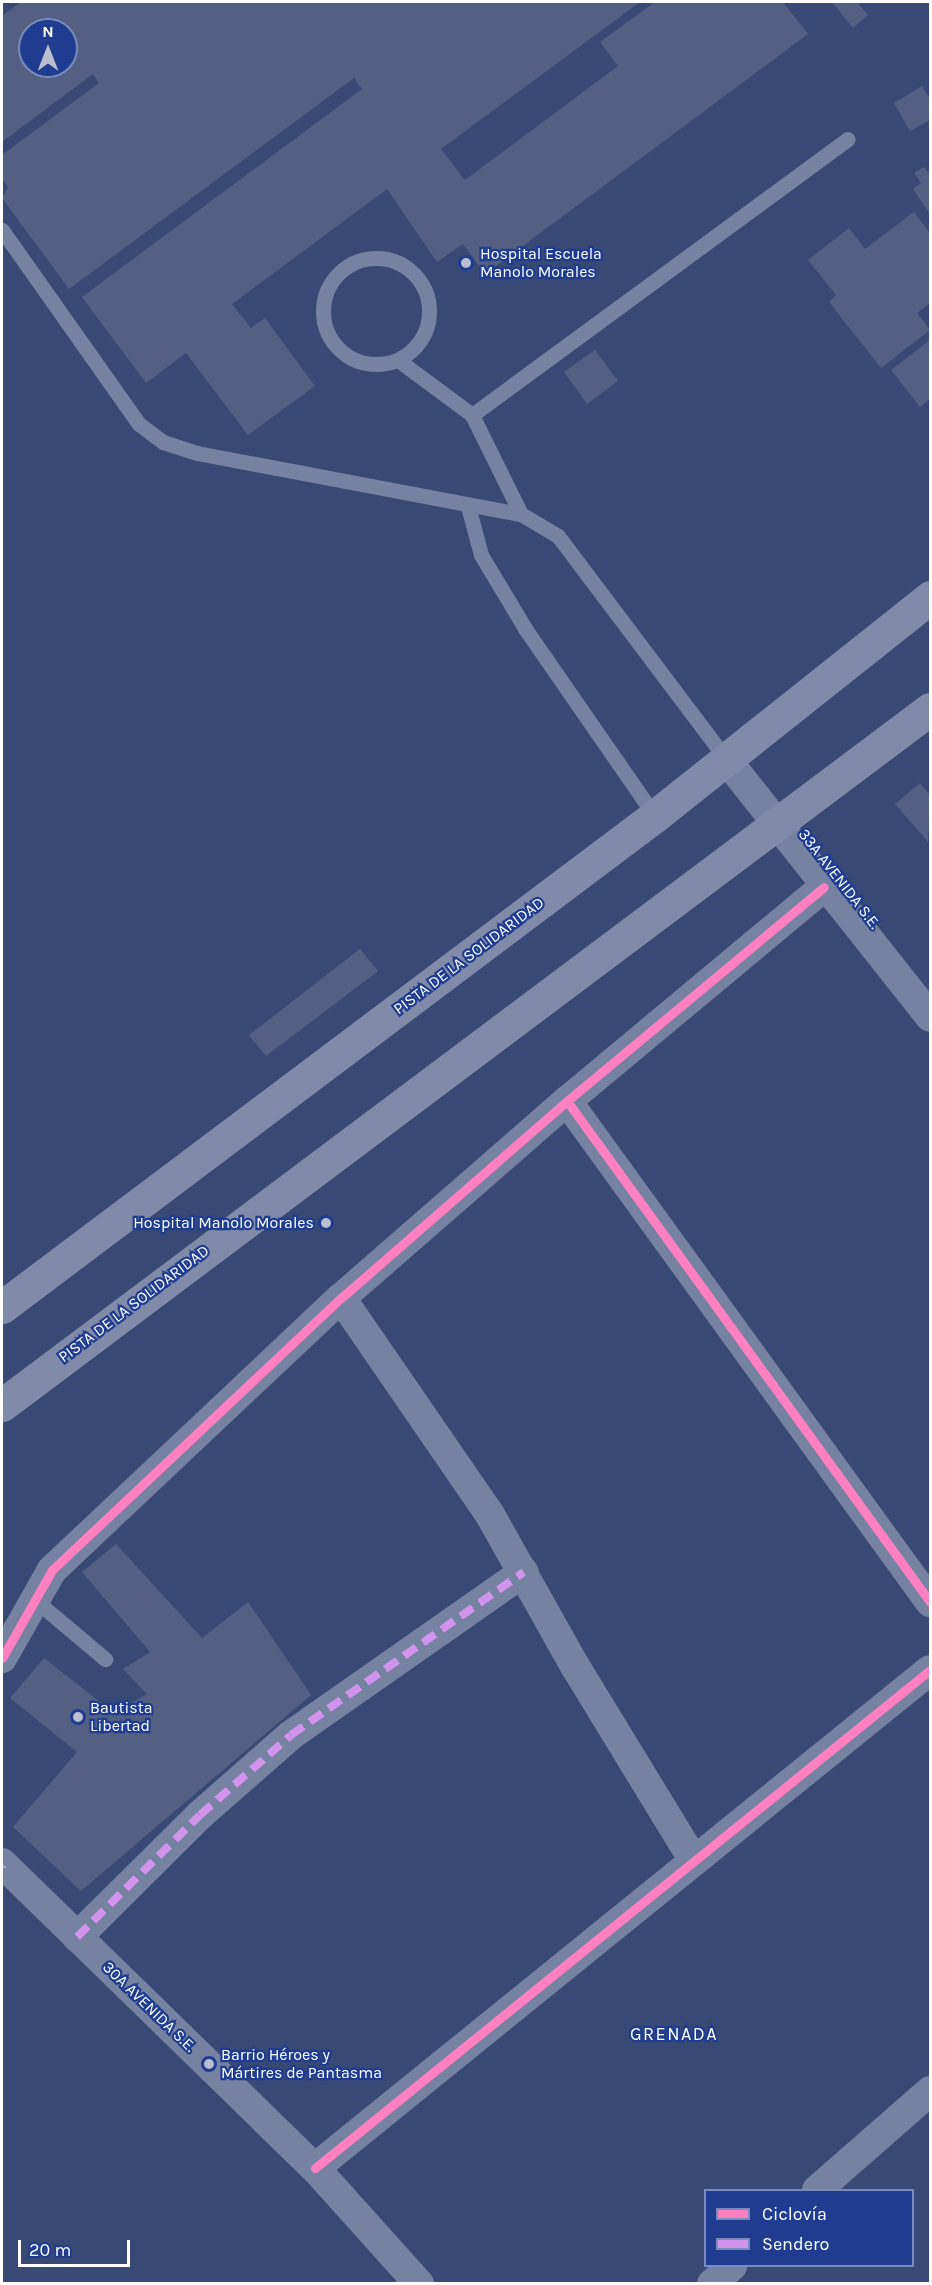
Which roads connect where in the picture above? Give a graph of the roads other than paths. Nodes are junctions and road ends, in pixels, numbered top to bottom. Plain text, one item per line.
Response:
1 (848, 139) dead end
2 (2, 230) edge
3 (398, 360) junction
4 (472, 415) junction
5 (468, 506) junction
6 (521, 514) junction
7 (930, 597) edge
8 (930, 709) edge
9 (725, 758) junction
10 (656, 816) junction
11 (778, 824) junction
12 (824, 886) junction
13 (930, 1017) edge
14 (567, 1101) junction
15 (341, 1298) junction
16 (2, 1307) edge
17 (2, 1405) edge
18 (524, 1572) junction
19 (35, 1600) junction
20 (930, 1602) edge
21 (2, 1658) edge
22 (105, 1659) dead end
23 (930, 1670) edge
24 (692, 1858) junction
25 (2, 1865) edge
26 (77, 1937) junction
27 (930, 2091) edge
28 (315, 2168) junction
29 (818, 2189) edge
30 (730, 2267) edge
31 (419, 2283) edge
32 (712, 2283) edge

1 - 4 lane
2 - 5 lane
3 - 3 lane
3 - 4 lane
4 - 6 lane
5 - 6 lane
5 - 10 lane
6 - 9 lane
7 - 9 main road, PISTA DE LA SOLIDARIDAD
8 - 11 main road, PISTA DE LA SOLIDARIDAD
9 - 10 main road, PISTA DE LA SOLIDARIDAD
9 - 11 street, 33A AVENIDA S.E.
10 - 16 main road, PISTA DE LA SOLIDARIDAD
11 - 12 street, 33A AVENIDA S.E.
11 - 17 main road, PISTA DE LA SOLIDARIDAD
12 - 13 street, 33A AVENIDA S.E.
12 - 14 street
14 - 15 street
14 - 20 street
15 - 18 street
15 - 19 street
18 - 24 street
18 - 26 street
19 - 21 street
19 - 22 lane
23 - 24 street
24 - 28 street
25 - 26 street, 30A AVENIDA S.E.
26 - 28 street, 30A AVENIDA S.E.
27 - 29 street
28 - 31 street, 30A AVENIDA S.E.
30 - 32 street

